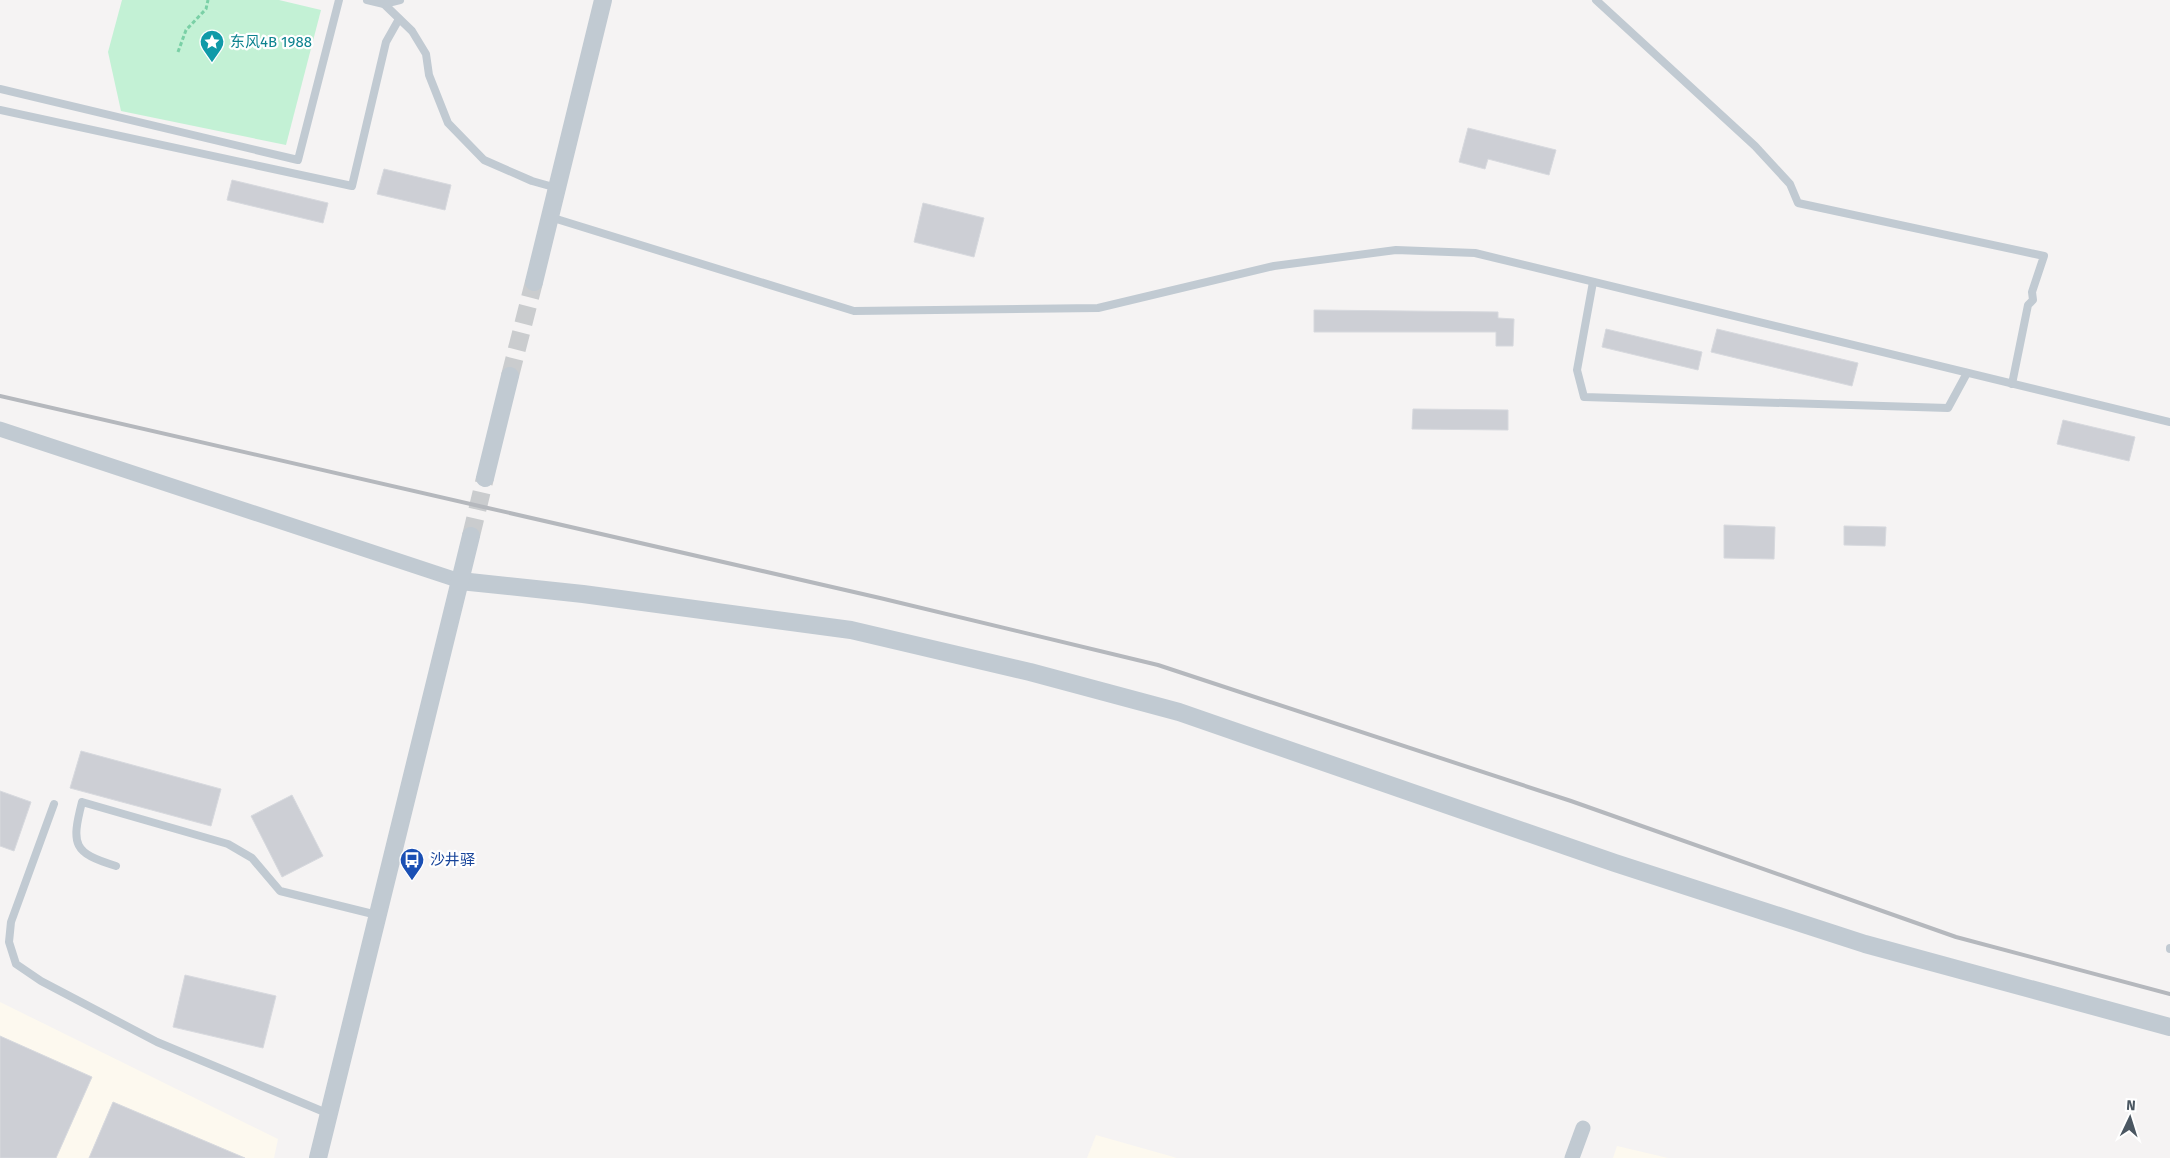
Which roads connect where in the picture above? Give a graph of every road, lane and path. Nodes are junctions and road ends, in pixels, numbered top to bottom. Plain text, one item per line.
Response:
1 (208, 0) edge
2 (339, 0) edge
3 (367, 0) edge
4 (400, 0) edge
5 (604, 0) edge
6 (1596, 0) edge
7 (384, 4) junction
8 (399, 19) junction
9 (178, 52) dead end
10 (0, 89) edge
11 (0, 110) edge
12 (557, 188) junction
13 (550, 217) junction
14 (534, 282) tunnel mouth
15 (1594, 282) junction
16 (1967, 373) junction
17 (510, 376) tunnel mouth
18 (2012, 384) junction
19 (2170, 422) edge
20 (0, 429) edge
21 (485, 478) tunnel mouth
22 (471, 536) tunnel mouth
23 (460, 581) junction
24 (54, 804) dead end
25 (116, 866) dead end
26 (377, 915) junction
27 (2170, 1027) edge
28 (329, 1114) junction
29 (1583, 1128) dead end
30 (318, 1158) edge
31 (1572, 1158) edge

1 - 9 path
2 - 10 lane
3 - 7 lane
4 - 7 lane
5 - 12 street
6 - 18 lane
7 - 8 lane
8 - 11 lane
8 - 12 lane
12 - 13 street
13 - 14 street
13 - 15 lane
15 - 16 lane
15 - 16 lane
16 - 18 lane
17 - 21 street
18 - 19 lane
20 - 23 street
22 - 23 street
23 - 26 street
23 - 27 street
24 - 28 lane
25 - 26 lane
26 - 28 street
28 - 30 street
29 - 31 street

